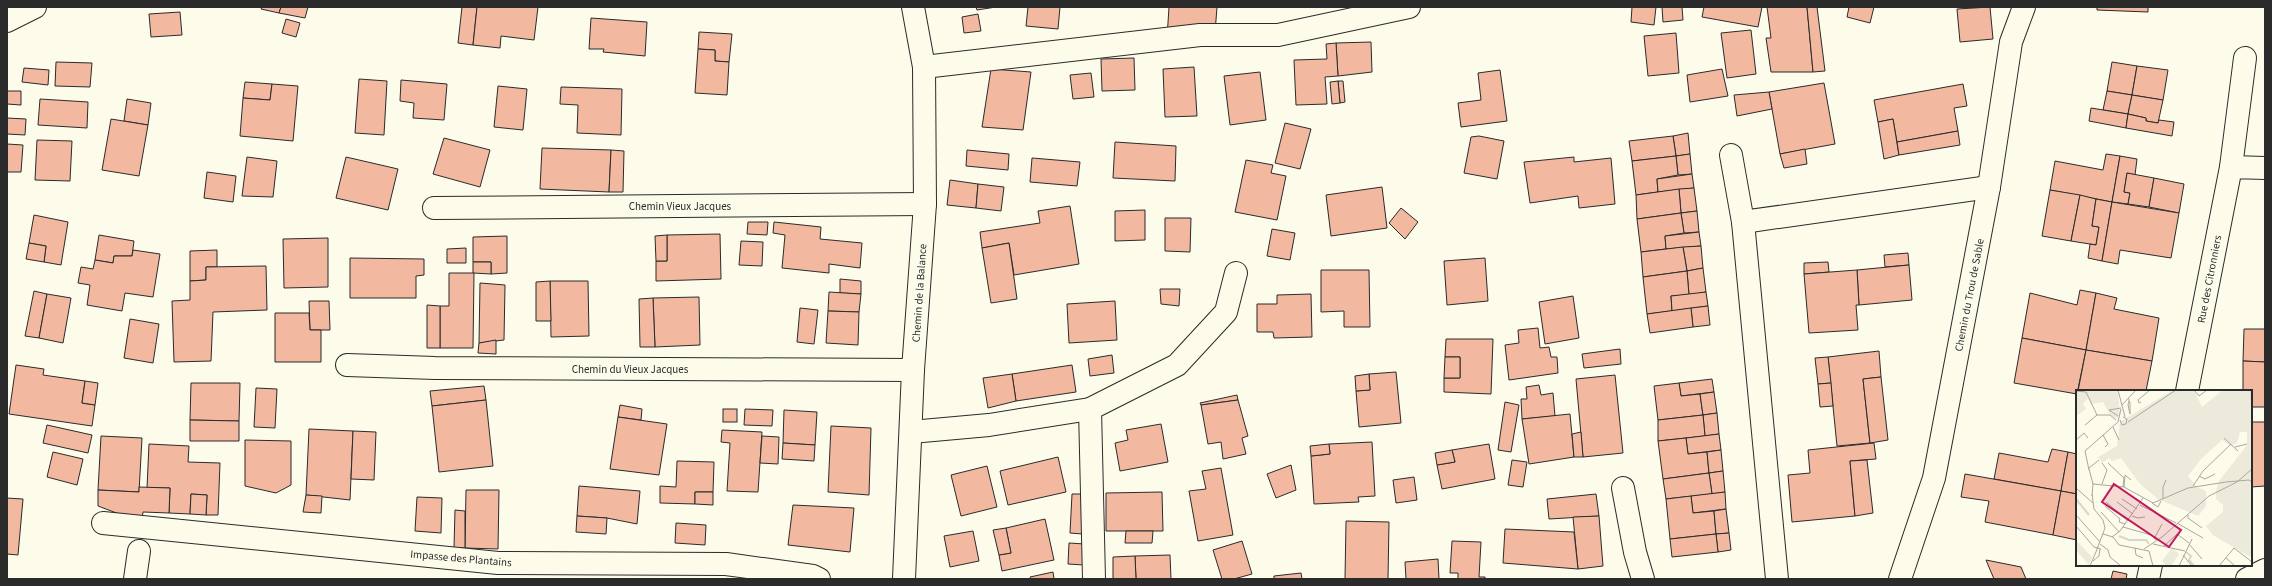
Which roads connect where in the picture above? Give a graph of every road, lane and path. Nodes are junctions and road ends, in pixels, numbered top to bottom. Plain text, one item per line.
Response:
1 (35, 7) edge
2 (913, 7) edge
3 (1410, 7) edge
4 (2024, 7) edge
5 (7, 22) edge
6 (2245, 58) dead end
7 (924, 67) junction
8 (1731, 155) dead end
9 (2231, 167) junction
10 (2265, 168) edge
11 (1989, 187) junction
12 (925, 204) junction
13 (434, 208) dead end
14 (1743, 222) junction
15 (1236, 273) dead end
16 (347, 365) dead end
17 (913, 370) junction
18 (2187, 390) edge
19 (1090, 409) junction
20 (911, 432) junction
21 (1623, 488) dead end
22 (103, 523) dead end
23 (139, 551) dead end
24 (2151, 566) edge
25 (2265, 570) edge
26 (135, 579) edge
27 (819, 579) edge
28 (904, 579) edge
29 (1094, 579) edge
30 (1642, 579) edge
31 (1777, 579) edge
32 (1900, 579) edge
33 (2148, 579) edge
34 (2247, 579) edge

1 - 5 street
2 - 7 street, Chemin de la Balance
3 - 7 street
4 - 11 street, Chemin du Trou de Sable
6 - 9 street, Rue des Citronniers
7 - 12 street, Chemin de la Balance
8 - 14 street
9 - 10 street
9 - 18 street, Rue des Citronniers
11 - 14 street
11 - 32 street, Chemin du Trou de Sable
12 - 13 street, Chemin Vieux Jacques
12 - 17 street, Chemin de la Balance
14 - 31 street
15 - 19 street
16 - 17 street, Chemin du Vieux Jacques
17 - 20 street, Chemin de la Balance
19 - 20 street
19 - 29 street
20 - 28 street, Chemin de la Balance
21 - 30 street
22 - 27 street, Impasse des Plantains
23 - 26 street
24 - 33 street
25 - 34 street

